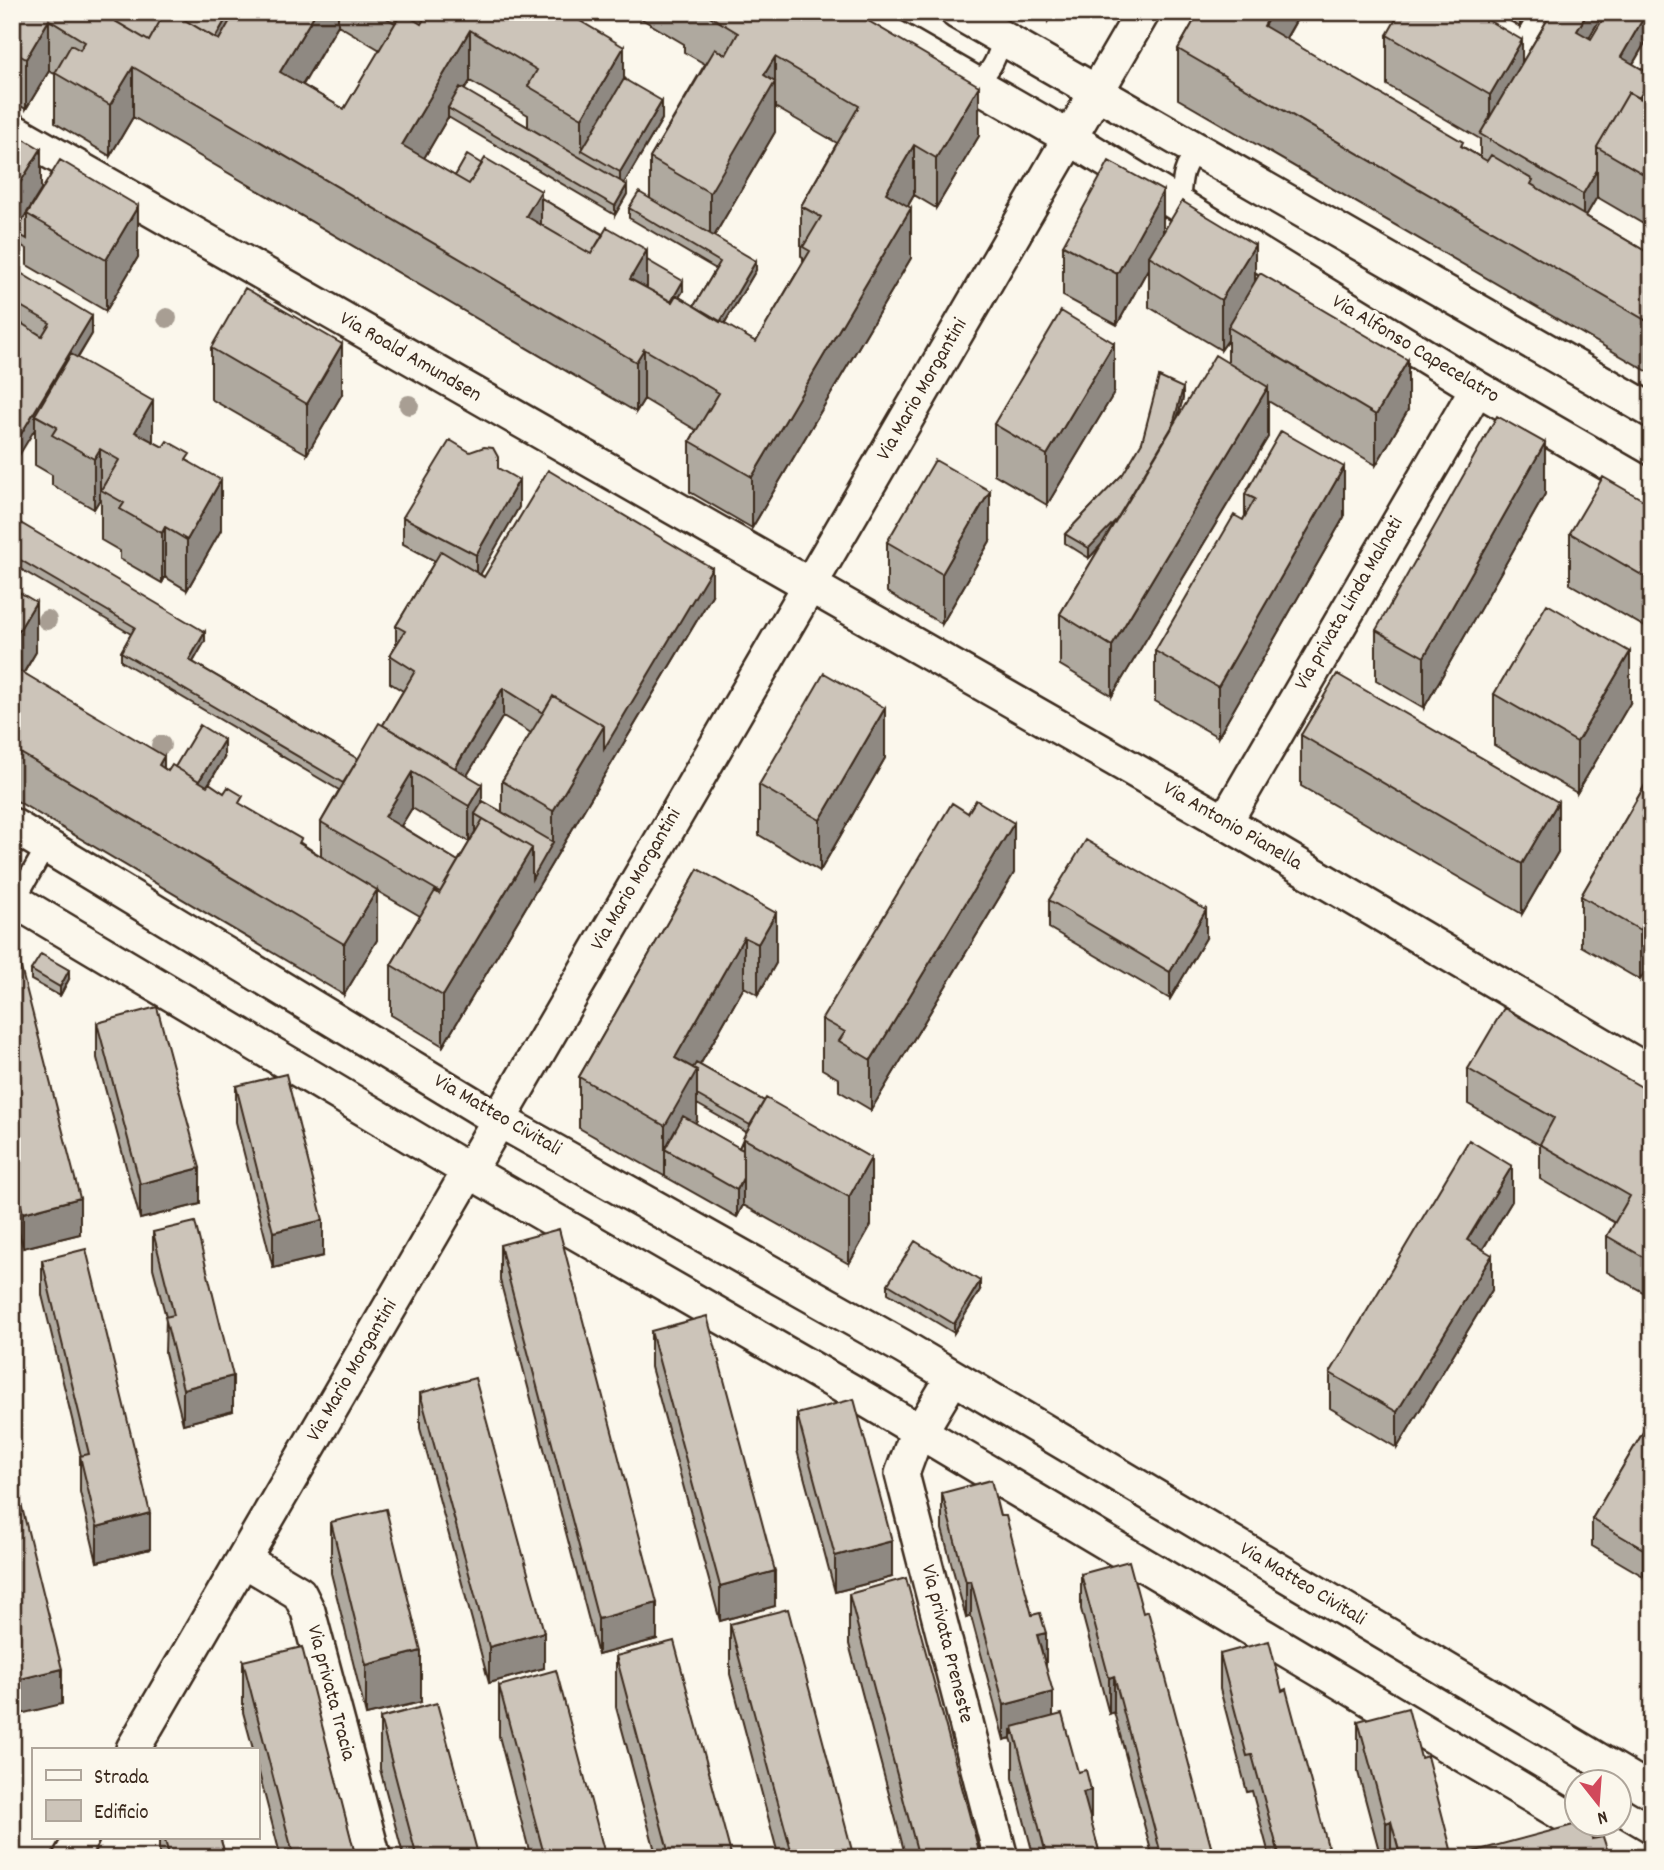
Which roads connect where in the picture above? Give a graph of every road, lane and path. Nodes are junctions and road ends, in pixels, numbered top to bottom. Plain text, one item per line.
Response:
1 (851, 12) edge
2 (957, 12) edge
3 (1143, 12) edge
4 (1003, 39) junction
5 (975, 83) junction
6 (1096, 93) junction
7 (12, 130) edge
8 (1070, 138) junction
9 (1198, 151) junction
10 (1180, 207) junction
11 (1477, 388) junction
12 (1652, 411) edge
13 (1652, 489) edge
14 (809, 586) junction
15 (1225, 822) junction
16 (12, 825) edge
17 (47, 845) junction
18 (14, 900) edge
19 (1649, 1067) edge
20 (499, 1121) junction
21 (469, 1171) junction
22 (953, 1377) junction
23 (919, 1432) junction
24 (244, 1560) junction
25 (134, 1748) edge
26 (1652, 1792) edge
27 (1562, 1813) edge
28 (81, 1839) edge
29 (1606, 1839) edge
30 (70, 1858) edge
31 (374, 1858) edge
32 (1001, 1858) edge
33 (1637, 1858) edge

1 - 5 street, Via Alfonso Capecelatro
2 - 4 street
3 - 6 street, Via Mario Morgantini
4 - 5 lane
4 - 6 street
5 - 8 street, Via Alfonso Capecelatro
6 - 8 street, Via Mario Morgantini
6 - 9 street
7 - 14 street, Via Roald Amundsen
8 - 10 street, Via Alfonso Capecelatro
8 - 14 street, Via Mario Morgantini
9 - 10 lane
9 - 12 street
10 - 11 street, Via Alfonso Capecelatro
11 - 13 street, Via Alfonso Capecelatro
11 - 15 street, Via privata Linda Malnati
14 - 15 street, Via Antonio Pianella
14 - 20 street, Via Mario Morgantini
15 - 19 street, Via Antonio Pianella
16 - 17 street, Via Matteo Civitali
17 - 18 lane
17 - 20 street, Via Matteo Civitali
18 - 21 street
20 - 21 street, Via Mario Morgantini
20 - 22 street, Via Matteo Civitali
21 - 23 street
21 - 24 street, Via Mario Morgantini
22 - 23 street
22 - 26 street, Via Matteo Civitali
23 - 27 street
23 - 32 street, Via privata Preneste
24 - 25 street, Via Mario Morgantini
24 - 31 street, Via privata Tracia
28 - 30 street
29 - 33 street

